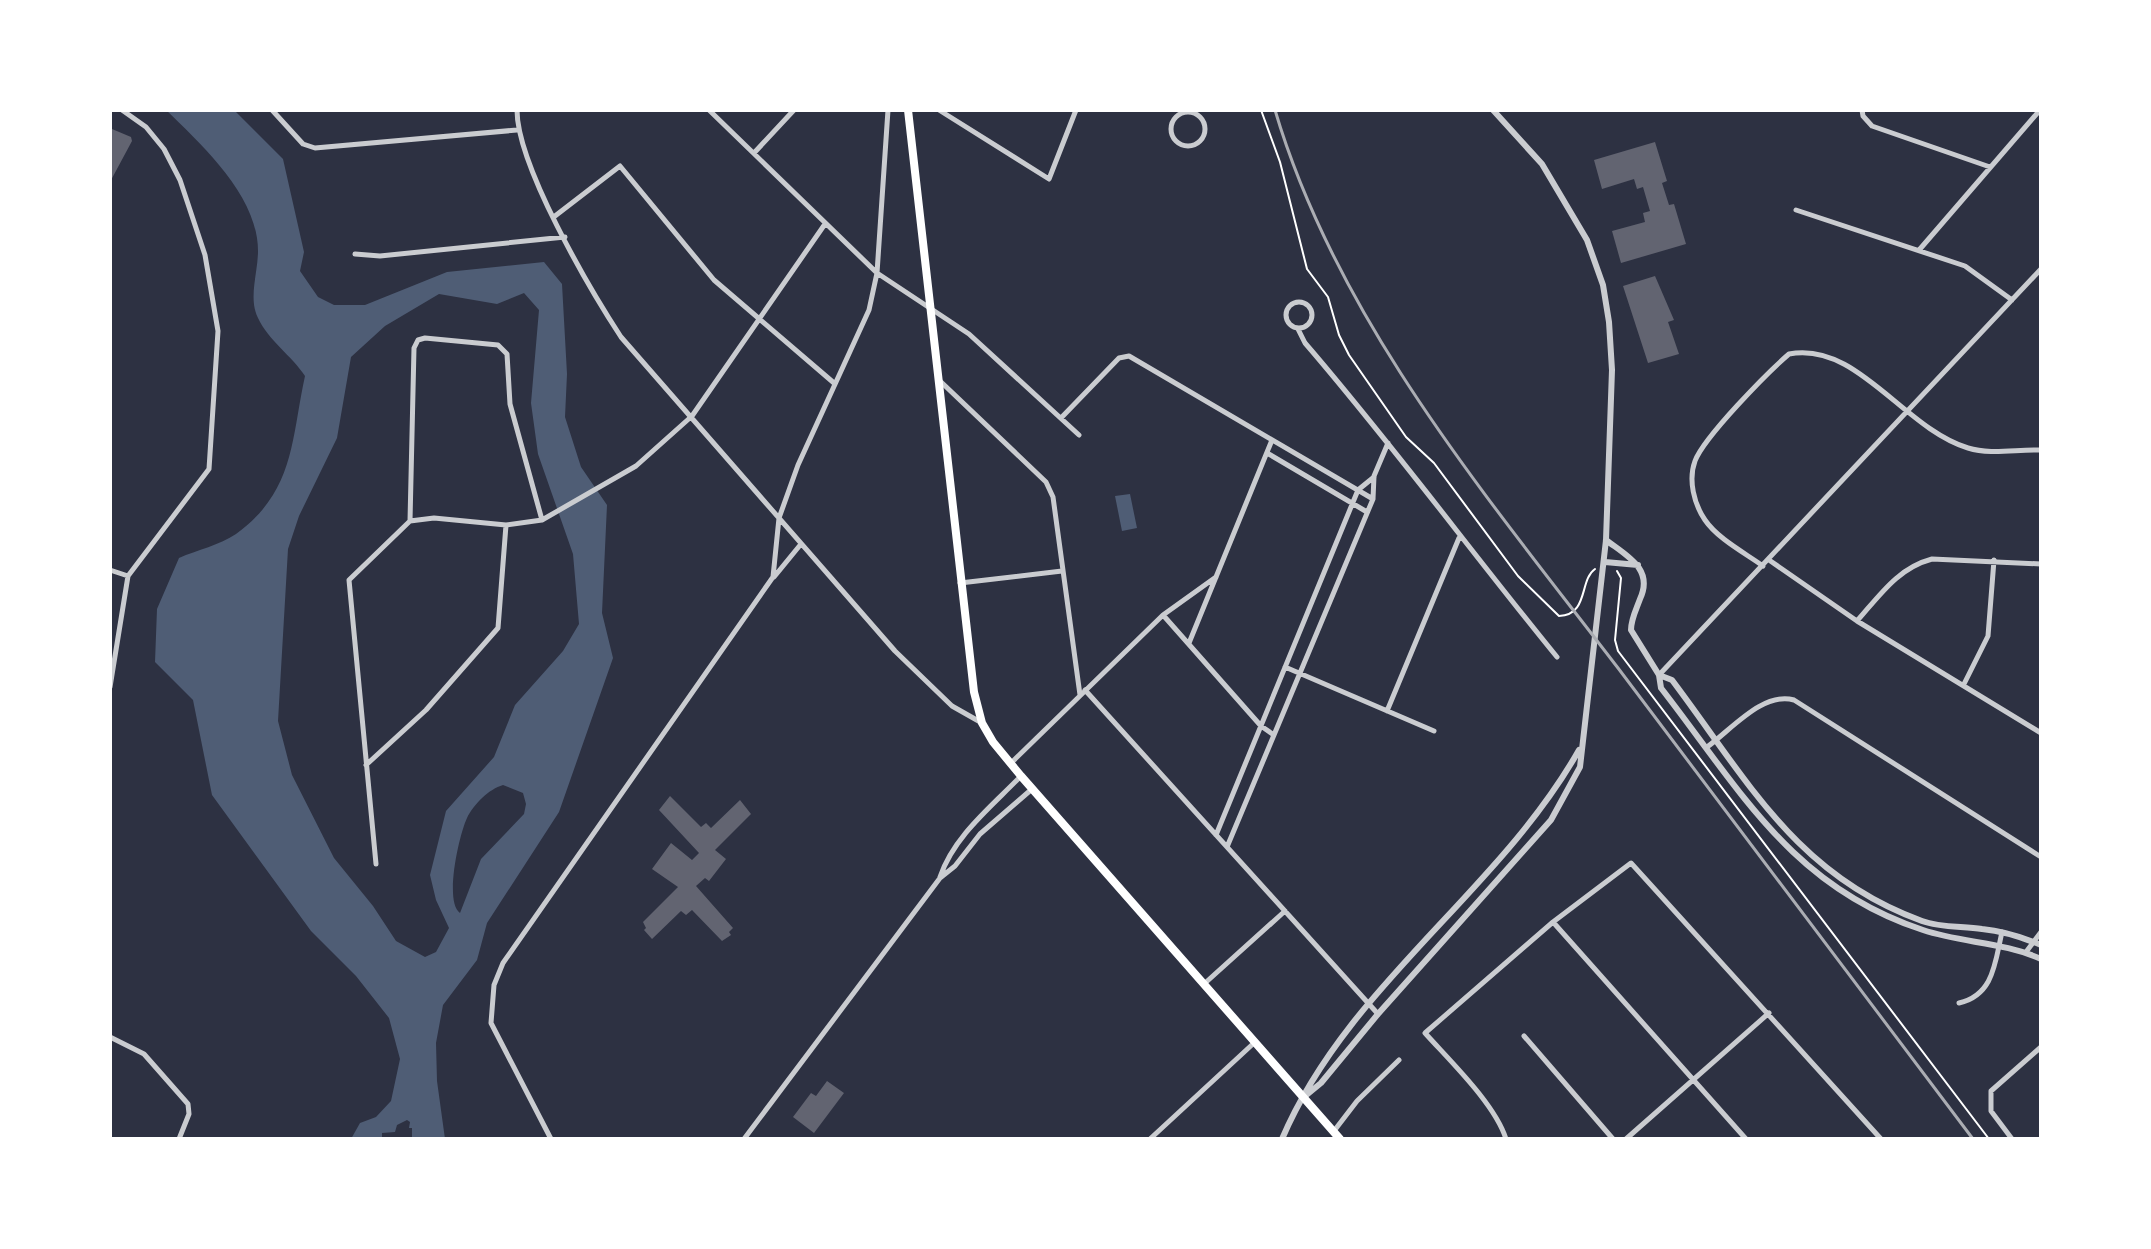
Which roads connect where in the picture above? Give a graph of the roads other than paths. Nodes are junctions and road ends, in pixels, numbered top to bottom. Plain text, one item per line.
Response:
1 (122, 110) edge
2 (272, 110) edge
3 (517, 110) edge
4 (709, 110) edge
5 (794, 110) edge
6 (888, 110) edge
7 (908, 110) edge
8 (939, 110) edge
9 (1076, 110) edge
10 (1493, 110) edge
11 (1862, 110) edge
12 (2040, 110) edge
13 (1190, 111) edge
14 (517, 130) junction
15 (754, 153) junction
16 (1990, 167) junction
17 (1796, 210) dead end
18 (555, 216) junction
19 (825, 224) junction
20 (565, 237) junction
21 (1920, 249) junction
22 (355, 254) dead end
23 (2041, 269) edge
24 (877, 273) junction
25 (2012, 300) junction
26 (930, 309) junction
27 (757, 318) junction
28 (1298, 329) junction
29 (939, 380) junction
30 (834, 383) junction
31 (1906, 413) junction
32 (692, 416) junction
33 (1061, 418) junction
34 (1079, 435) dead end
35 (1272, 440) junction
36 (1388, 443) junction
37 (2041, 450) edge
38 (1267, 453) junction
39 (1374, 476) junction
40 (1358, 490) junction
41 (1373, 499) junction
42 (1352, 503) junction
43 (1367, 512) junction
44 (779, 518) junction
45 (542, 520) junction
46 (410, 521) junction
47 (506, 525) junction
48 (1459, 538) junction
49 (1606, 540) junction
50 (801, 544) junction
51 (1769, 560) junction
52 (1994, 560) junction
53 (1605, 562) junction
54 (2041, 564) edge
55 (1638, 565) junction
56 (1763, 566) junction
57 (110, 570) edge
58 (1062, 571) junction
59 (128, 576) junction
60 (773, 577) junction
61 (1216, 577) junction
62 (960, 583) junction
63 (1163, 615) junction
64 (1857, 621) junction
65 (1189, 643) junction
66 (1557, 657) dead end
67 (1285, 667) junction
68 (1300, 674) junction
69 (1659, 675) junction
70 (1964, 684) junction
71 (110, 687) edge
72 (1083, 693) junction
73 (1387, 711) junction
74 (982, 723) junction
75 (1261, 726) junction
76 (1434, 731) dead end
77 (2041, 733) edge
78 (1274, 735) junction
79 (1717, 740) junction
80 (1581, 745) junction
81 (1707, 747) junction
82 (1010, 763) junction
83 (366, 765) junction
84 (1241, 775) junction
85 (1021, 776) junction
86 (1255, 780) junction
87 (1032, 789) junction
88 (1216, 835) junction
89 (1227, 847) junction
90 (1503, 853) junction
91 (2041, 857) edge
92 (1514, 863) junction
93 (376, 864) dead end
94 (940, 878) junction
95 (1470, 890) junction
96 (1481, 900) junction
97 (1285, 911) junction
98 (1553, 922) junction
99 (2002, 932) junction
100 (2041, 932) edge
101 (2032, 941) junction
102 (1999, 945) junction
103 (2041, 945) edge
104 (2026, 952) junction
105 (2041, 959) edge
106 (1204, 985) junction
107 (1368, 1003) junction
108 (1959, 1003) dead end
109 (1769, 1013) junction
110 (1378, 1014) junction
111 (1524, 1036) dead end
112 (110, 1037) edge
113 (1256, 1042) junction
114 (2041, 1047) edge
115 (1399, 1060) dead end
116 (1692, 1079) junction
117 (1304, 1097) junction
118 (1337, 1135) edge
119 (179, 1139) edge
120 (551, 1139) edge
121 (744, 1139) edge
122 (1150, 1139) edge
123 (1282, 1139) edge
124 (1506, 1139) edge
125 (1613, 1139) edge
126 (1626, 1139) edge
127 (1746, 1139) edge
128 (1881, 1139) edge
129 (2012, 1139) edge

1 - 59 street
2 - 14 street
3 - 14 street
4 - 15 street
5 - 15 street
6 - 24 street
7 - 26 main road
8 - 9 street
10 - 49 street
11 - 16 street
12 - 16 street
13 - 13 street
14 - 18 street
15 - 19 street
16 - 21 street
17 - 21 street
18 - 20 street
18 - 27 street
19 - 24 street
19 - 27 street
20 - 22 street
20 - 32 street
21 - 25 street
23 - 25 street
24 - 26 street
24 - 30 street
25 - 31 street
26 - 29 main road
26 - 33 street
27 - 30 street
27 - 32 street
28 - 28 street
28 - 36 street
29 - 58 street
29 - 62 main road
30 - 44 street
31 - 37 street
31 - 51 street
31 - 56 street
32 - 44 street
32 - 45 street
33 - 34 street
33 - 35 street
35 - 38 street
35 - 40 street
36 - 39 street
36 - 48 street
38 - 42 street
38 - 61 street
39 - 40 street
39 - 41 street
40 - 41 street
40 - 42 street
41 - 43 street
42 - 43 street
42 - 67 street
43 - 68 street
44 - 50 street
44 - 60 street
45 - 46 street
45 - 47 street
46 - 47 street
46 - 83 street
47 - 83 street
48 - 66 street
48 - 73 street
49 - 53 street
49 - 55 street
50 - 60 street
50 - 74 street
51 - 56 street
51 - 64 street
52 - 54 street
52 - 64 street
52 - 70 street
53 - 55 street
53 - 80 street
55 - 69 street
56 - 69 street
57 - 59 street
58 - 62 street
58 - 72 street
59 - 71 street
60 - 120 street
61 - 63 street
61 - 65 street
62 - 74 main road
63 - 65 street
63 - 72 street
64 - 70 street
65 - 75 street
67 - 68 street
67 - 75 street
68 - 73 street
68 - 78 street
69 - 79 street
69 - 81 street
70 - 77 street
72 - 82 street
72 - 88 street
73 - 76 street
74 - 82 main road
75 - 78 street
75 - 84 street
78 - 86 street
79 - 81 street
79 - 91 street
79 - 99 street
80 - 90 street
80 - 92 street
81 - 102 street
82 - 85 main road
83 - 93 street
84 - 86 street
84 - 88 street
85 - 87 main road
85 - 94 street
86 - 89 street
87 - 94 street
87 - 106 main road
88 - 89 street
89 - 97 street
90 - 92 street
90 - 95 street
92 - 96 street
94 - 121 street
95 - 96 street
95 - 107 street
96 - 110 street
97 - 106 street
97 - 107 street
98 - 109 street
98 - 116 street
98 - 124 street
99 - 101 street
99 - 102 street
100 - 101 street
101 - 103 street
101 - 104 street
102 - 104 street
102 - 108 street
104 - 105 street
106 - 113 main road
107 - 110 street
107 - 117 street
109 - 116 street
109 - 128 street
110 - 117 street
111 - 125 street
112 - 119 street
113 - 117 main road
113 - 122 street
114 - 129 street
115 - 118 street
116 - 126 street
116 - 127 street
117 - 118 main road
117 - 123 street

